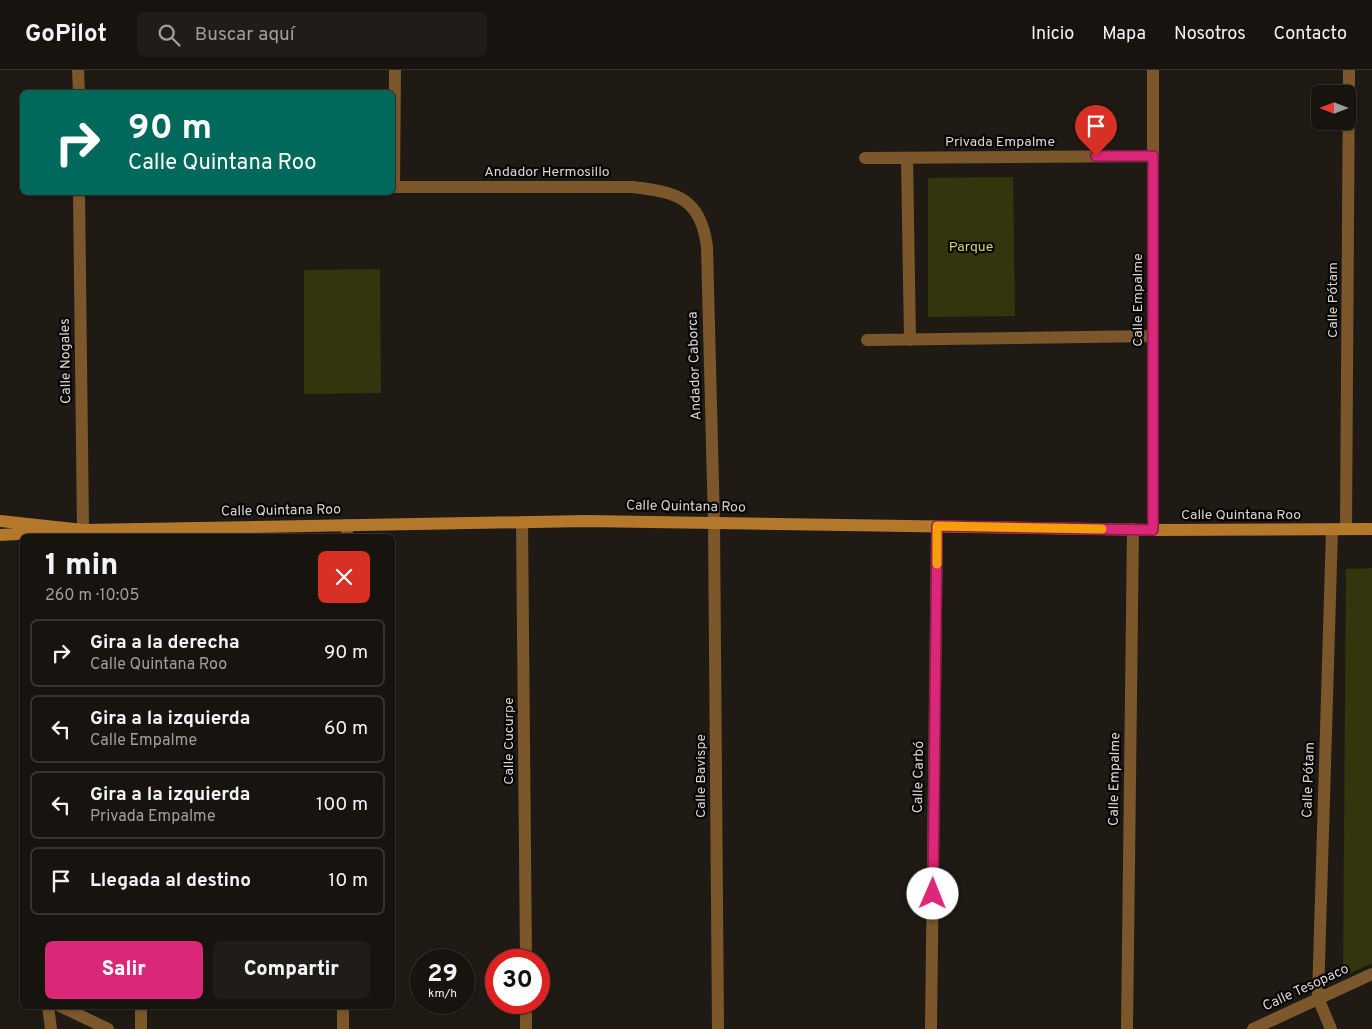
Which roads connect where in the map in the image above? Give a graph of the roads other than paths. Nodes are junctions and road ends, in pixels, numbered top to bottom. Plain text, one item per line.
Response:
1 (78, 70) edge
2 (395, 70) edge
3 (1153, 70) edge
4 (1349, 70) edge
5 (79, 90) edge
6 (395, 90) edge
7 (1153, 156) junction
8 (865, 158) dead end
9 (907, 158) junction
10 (395, 187) edge
11 (80, 195) edge
12 (695, 210) joint
13 (1153, 336) junction
14 (867, 340) dead end
15 (910, 340) junction
16 (0, 521) edge
17 (522, 522) junction
18 (714, 523) junction
19 (937, 526) junction
20 (1133, 529) junction
21 (1346, 529) junction
22 (1372, 529) edge
23 (82, 530) junction
24 (1153, 530) junction
25 (1332, 530) junction
26 (347, 531) edge
27 (27, 534) edge
28 (20, 535) edge
29 (0, 536) edge
30 (526, 949) edge
31 (1372, 974) edge
32 (1318, 998) junction
33 (48, 1009) edge
34 (66, 1009) edge
35 (141, 1009) edge
36 (343, 1009) edge
37 (526, 1014) edge
38 (51, 1029) edge
39 (108, 1029) edge
40 (141, 1029) edge
41 (343, 1029) edge
42 (526, 1029) edge
43 (718, 1029) edge
44 (931, 1029) edge
45 (1127, 1029) edge
46 (1253, 1029) edge
47 (1331, 1029) edge

1 - 5 street
2 - 6 street
3 - 7 street, Calle Empalme
4 - 21 street, Calle Pótam
7 - 9 street, Privada Empalme
7 - 13 street, Calle Empalme
8 - 9 street, Privada Empalme
9 - 15 street
10 - 12 street, Andador Hermosillo
11 - 23 street, Calle Nogales
12 - 18 street, Andador Caborca
13 - 15 street
13 - 24 street, Calle Empalme
14 - 15 street
16 - 23 main road, Calle Quintana Roo
17 - 18 main road, Calle Quintana Roo
17 - 26 main road, Calle Quintana Roo
17 - 30 street, Calle Cucurpe
18 - 19 main road, Calle Quintana Roo
18 - 43 street, Calle Bavispe
19 - 20 main road, Calle Quintana Roo
19 - 44 street, Calle Carbó
20 - 24 main road, Calle Quintana Roo
20 - 45 street, Calle Empalme
21 - 22 main road, Calle Quintana Roo
21 - 25 main road, Calle Quintana Roo
23 - 26 main road, Calle Quintana Roo
23 - 27 main road
24 - 25 main road, Calle Quintana Roo
25 - 32 street, Calle Pótam
28 - 29 main road
31 - 32 street, Calle Tesopaco
32 - 46 street, Calle Tesopaco
32 - 47 street, Calle Pótam
33 - 38 street
34 - 39 street
35 - 40 street
36 - 41 street
37 - 42 street

